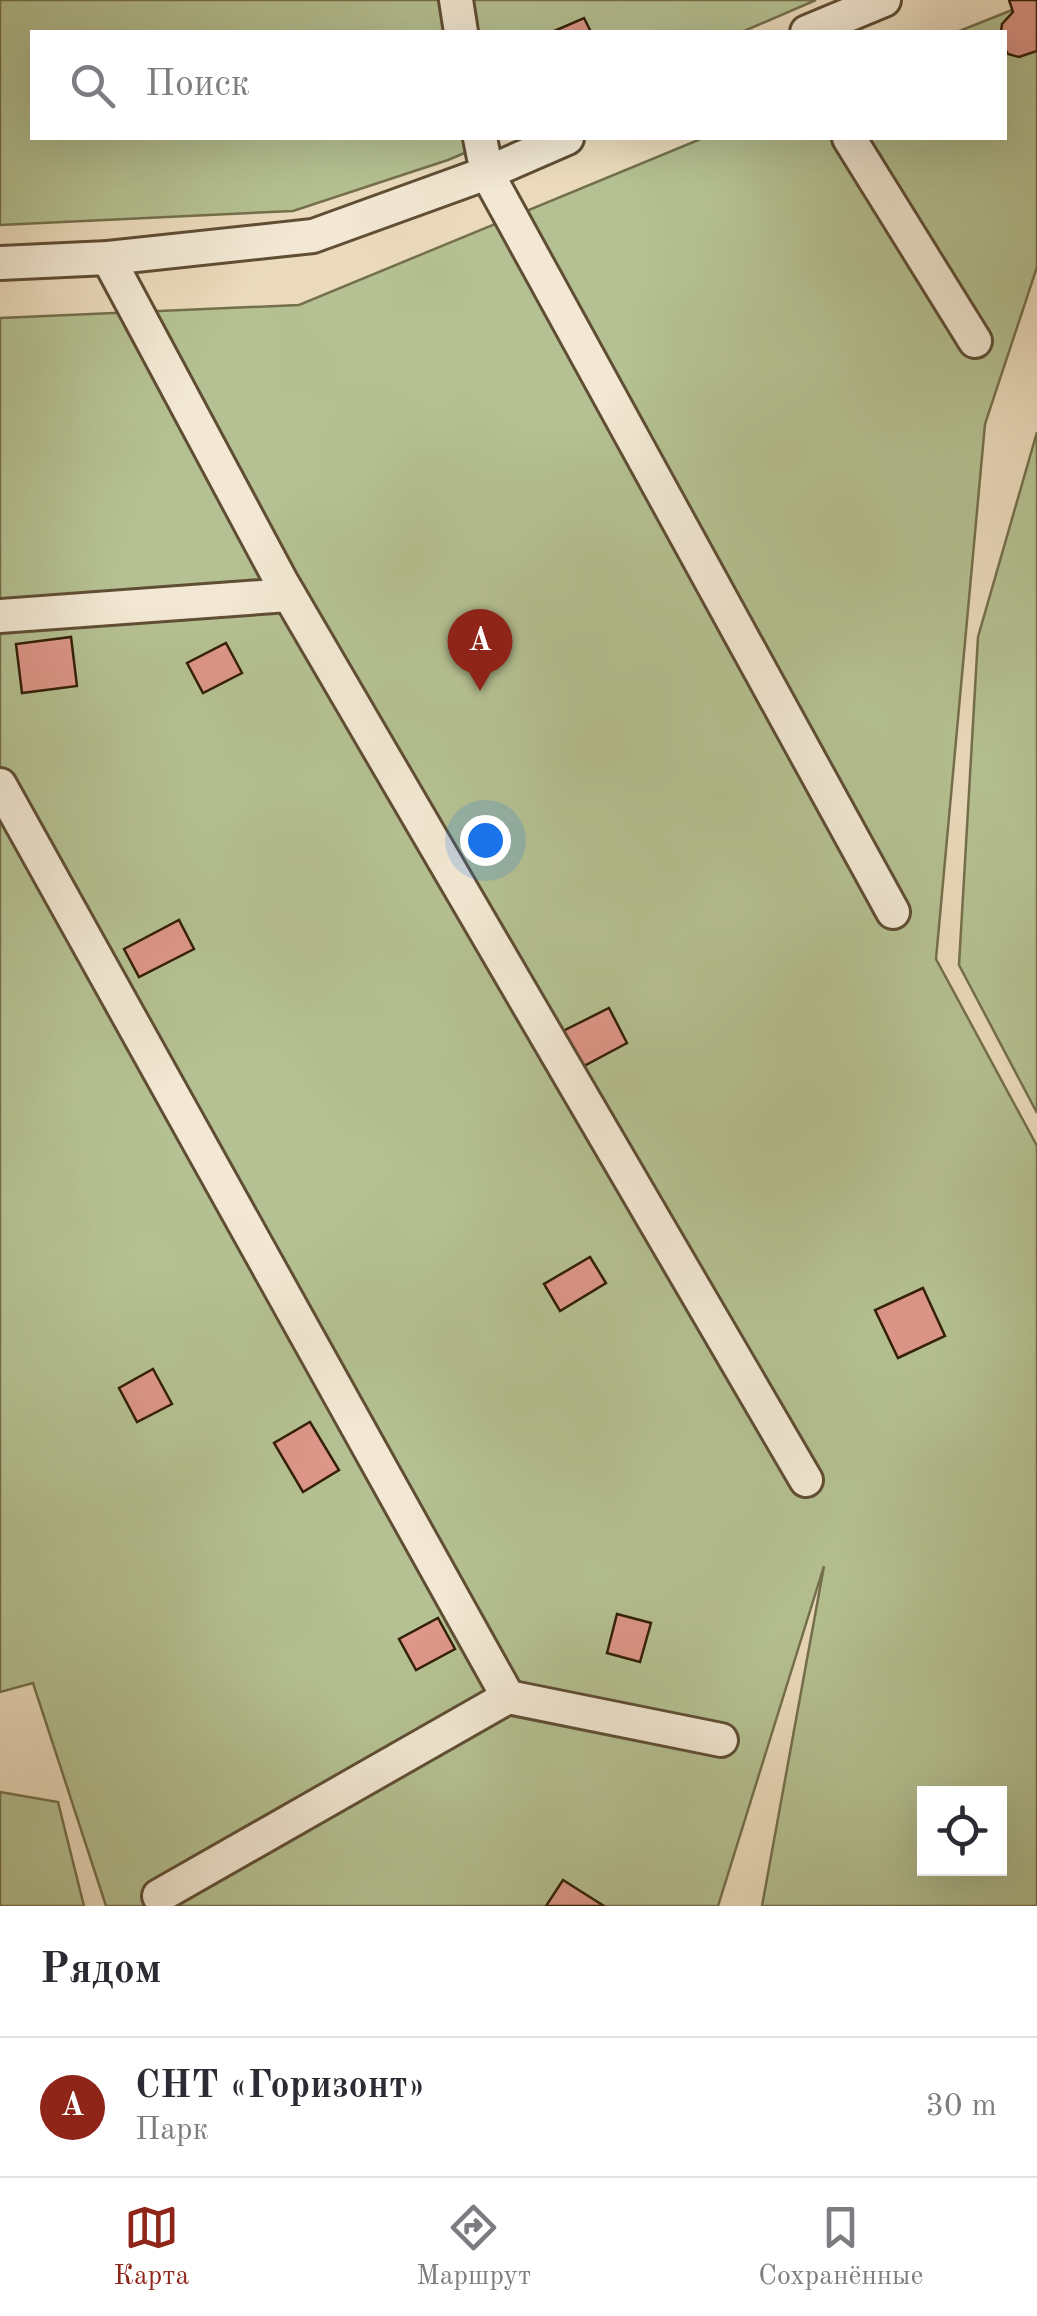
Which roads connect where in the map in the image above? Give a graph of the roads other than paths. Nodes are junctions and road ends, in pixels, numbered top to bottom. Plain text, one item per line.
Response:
1 (456, 0) edge
2 (884, 0) edge
3 (837, 9) edge
4 (462, 30) edge
5 (810, 30) edge
6 (480, 140) edge
7 (562, 140) edge
8 (849, 140) edge
9 (486, 173) junction
10 (108, 258) junction
11 (0, 263) edge
12 (975, 341) dead end
13 (290, 595) junction
14 (0, 616) edge
15 (0, 786) edge
16 (893, 912) dead end
17 (806, 1480) dead end
18 (508, 1697) junction
19 (721, 1740) dead end
20 (159, 1896) dead end

1 - 4 street
2 - 3 street
3 - 5 street
6 - 9 street
7 - 9 street
8 - 12 street
9 - 10 street
9 - 16 street
10 - 11 street
10 - 13 street
13 - 14 street
13 - 17 street
15 - 18 street
18 - 19 street
18 - 20 street

